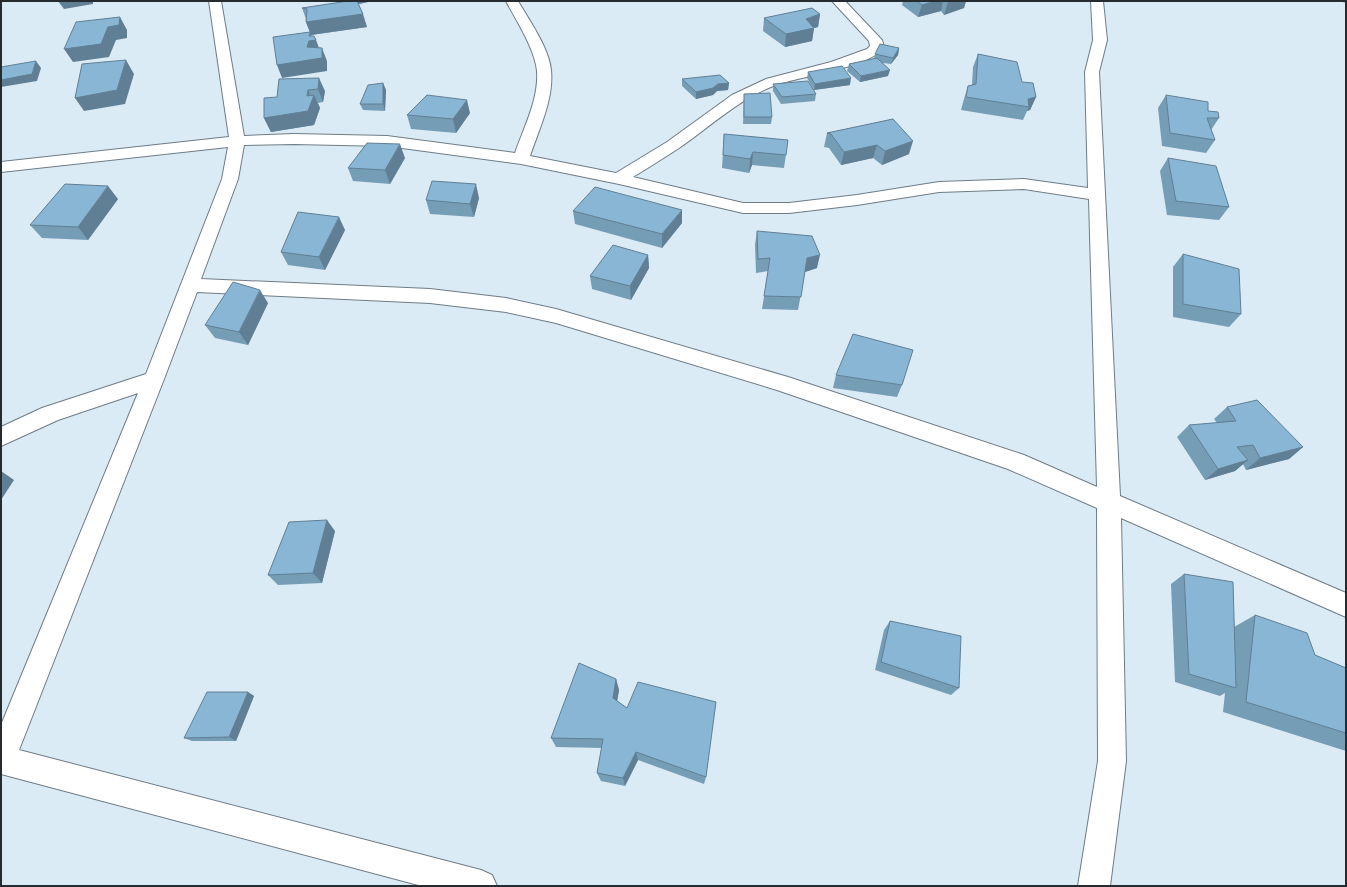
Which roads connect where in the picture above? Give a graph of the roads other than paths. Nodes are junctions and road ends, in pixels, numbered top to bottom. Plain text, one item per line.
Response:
1 (215, 1) edge
2 (512, 1) edge
3 (838, 1) edge
4 (1097, 1) edge
5 (237, 141) junction
6 (521, 159) junction
7 (1, 167) edge
8 (619, 178) junction
9 (1098, 195) junction
10 (190, 285) junction
11 (154, 379) junction
12 (1, 437) edge
13 (1109, 502) junction
14 (1346, 605) edge
15 (1, 760) edge
16 (481, 886) edge
17 (1094, 886) edge

1 - 5 street
2 - 6 street
3 - 8 street
4 - 9 street
5 - 6 street
5 - 7 street
5 - 10 street
6 - 8 street
8 - 9 street
9 - 13 street
10 - 11 street
10 - 13 street
11 - 12 street
11 - 15 street
13 - 14 street
13 - 17 street
15 - 16 street

